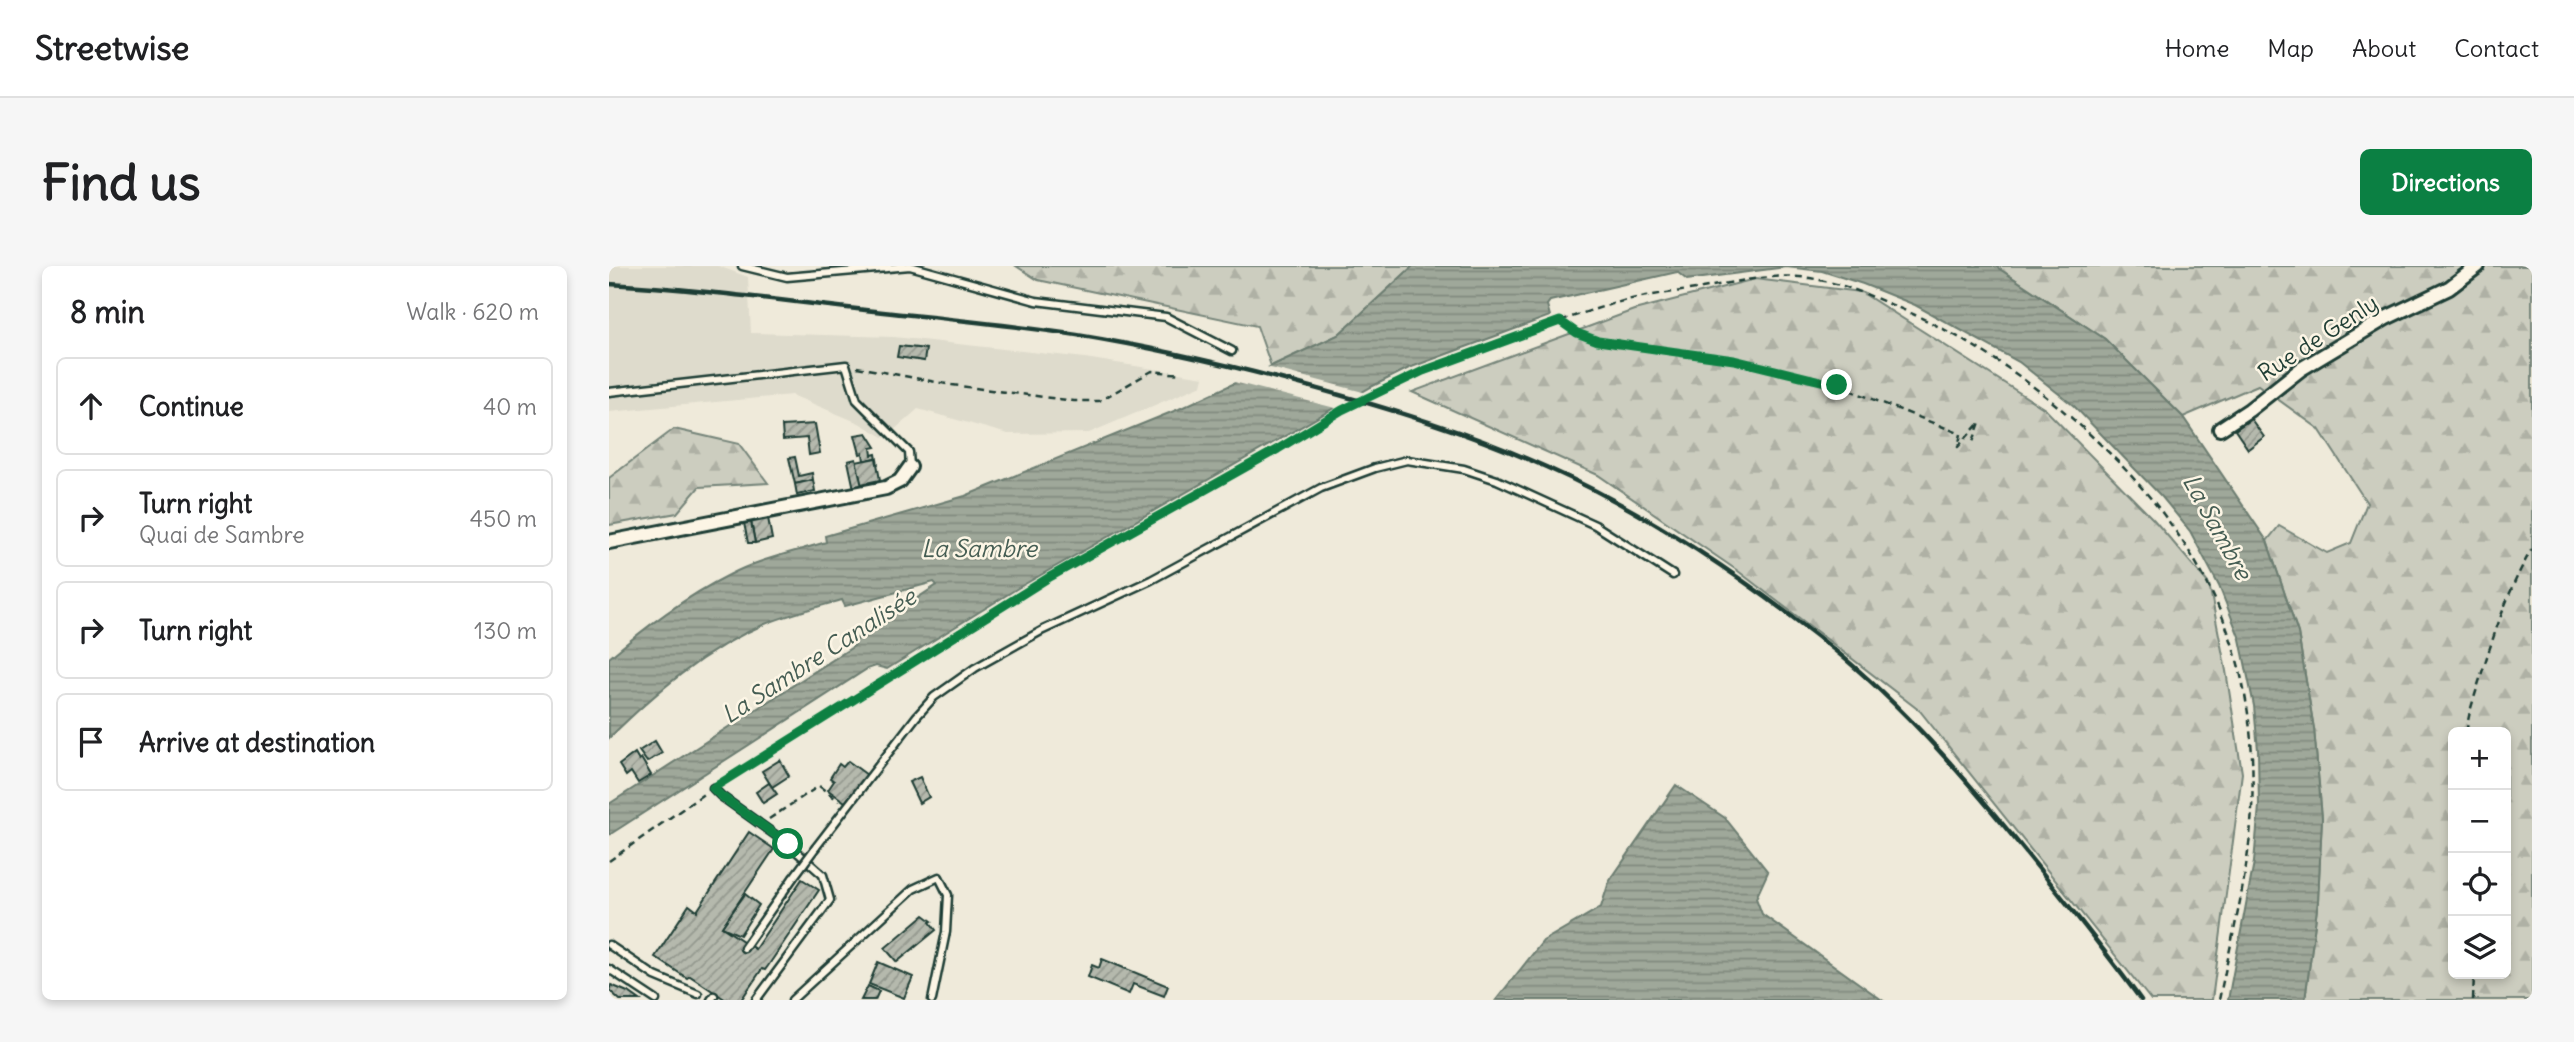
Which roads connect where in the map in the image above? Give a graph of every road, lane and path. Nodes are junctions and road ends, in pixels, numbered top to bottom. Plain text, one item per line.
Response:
1 (742, 266) edge
2 (2478, 266) edge
3 (1560, 321) junction
4 (1231, 351) dead end
5 (846, 365) junction
6 (1181, 374) dead end
7 (609, 392) edge
8 (2220, 429) dead end
9 (1973, 442) dead end
10 (910, 467) joint
11 (609, 542) edge
12 (2532, 549) edge
13 (1673, 575) dead end
14 (2468, 727) edge
15 (713, 788) junction
16 (847, 807) junction
17 (761, 824) junction
18 (609, 861) edge
19 (609, 945) edge
20 (744, 948) dead end
21 (609, 969) edge
22 (2474, 979) edge
23 (698, 994) dead end
24 (656, 1000) edge
25 (756, 1000) edge
26 (792, 1000) edge
27 (932, 1000) edge
28 (2219, 1000) edge
29 (2473, 1000) edge

1 - 4 lane
2 - 8 street, Rue de Genly
3 - 9 path
3 - 15 path
3 - 28 path
5 - 6 path
5 - 7 lane
5 - 10 lane
10 - 11 street
12 - 14 path
13 - 16 lane
15 - 17 lane
15 - 18 path
16 - 17 path
16 - 20 lane, bridge
17 - 25 lane
19 - 23 lane
21 - 24 lane
22 - 29 path
26 - 27 lane

